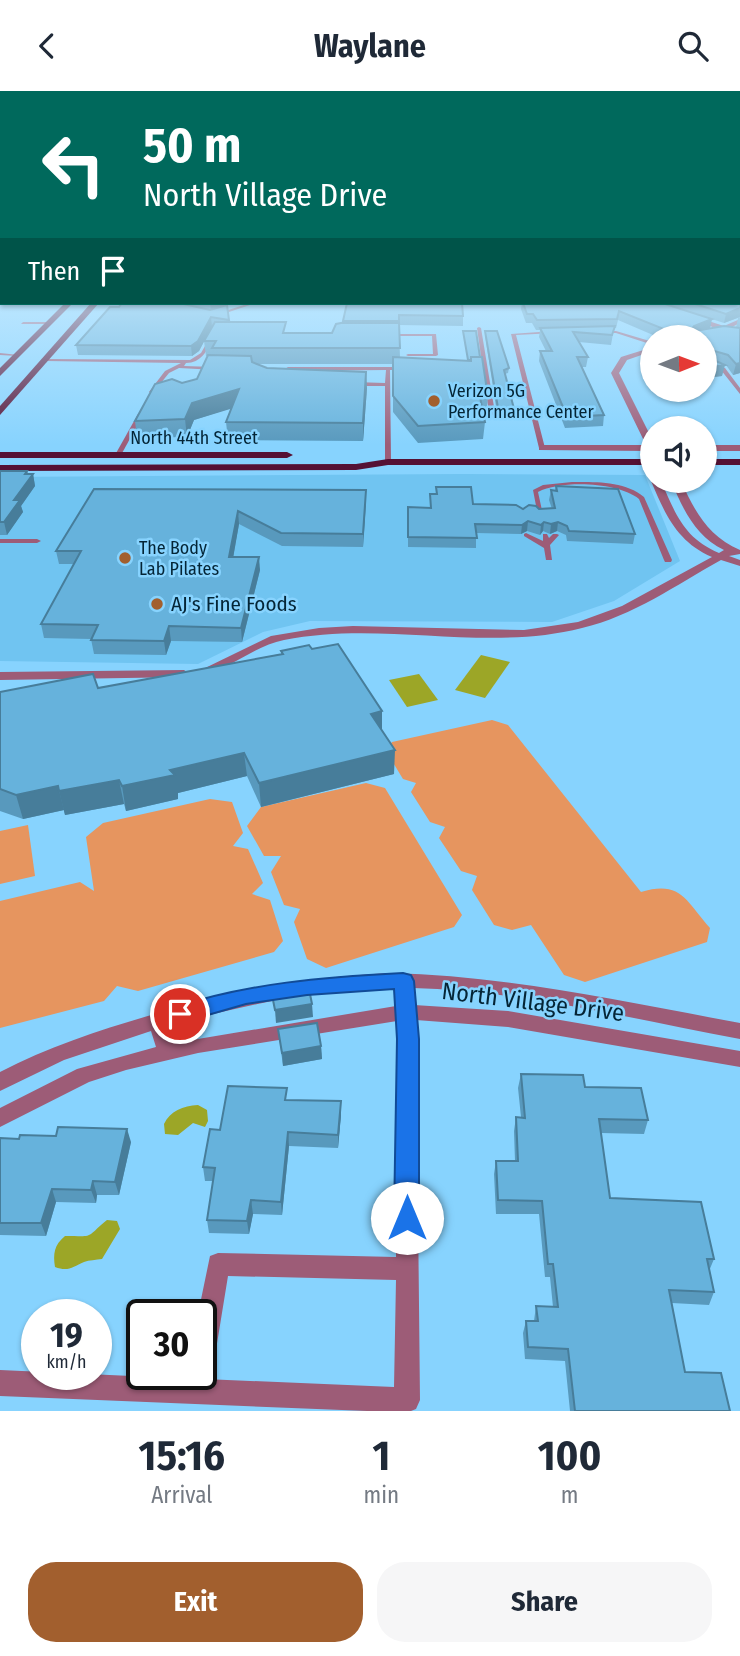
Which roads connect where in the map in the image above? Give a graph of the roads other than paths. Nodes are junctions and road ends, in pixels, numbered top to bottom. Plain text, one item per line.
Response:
1 (79, 322) edge
2 (704, 322) edge
3 (739, 322) edge
4 (23, 323) dead end
5 (48, 323) joint
6 (479, 328) dead end
7 (724, 329) junction
8 (718, 331) edge
9 (555, 332) edge
10 (592, 332) edge
11 (214, 333) edge
12 (740, 334) edge
13 (383, 335) edge
14 (640, 340) edge
15 (0, 353) edge
16 (640, 353) edge
17 (408, 355) edge
18 (18, 360) junction
19 (44, 362) junction
20 (191, 362) junction
21 (30, 364) dead end
22 (179, 367) junction
23 (718, 367) edge
24 (3, 368) edge
25 (413, 368) edge
26 (221, 369) edge
27 (283, 369) edge
28 (474, 369) edge
29 (486, 369) junction
30 (320, 370) junction
31 (388, 370) junction
32 (317, 378) edge
33 (340, 384) edge
34 (388, 385) junction
35 (740, 392) edge
36 (0, 412) edge
37 (492, 413) dead end
38 (640, 424) edge
39 (542, 448) joint
40 (717, 448) edge
41 (740, 448) edge
42 (640, 449) edge
43 (0, 455) edge
44 (118, 455) junction
45 (388, 462) junction
46 (640, 462) edge
47 (717, 462) edge
48 (740, 462) edge
49 (0, 468) edge
50 (661, 493) edge
51 (681, 493) edge
52 (536, 502) junction
53 (530, 512) edge
54 (540, 515) edge
55 (550, 515) edge
56 (526, 535) edge
57 (535, 535) edge
58 (544, 535) edge
59 (555, 535) edge
60 (0, 541) edge
61 (37, 541) dead end
62 (546, 546) junction
63 (736, 552) edge
64 (719, 557) junction
65 (549, 558) dead end
66 (668, 560) dead end
67 (740, 563) edge
68 (0, 675) edge
69 (403, 981) junction
70 (405, 1013) junction
71 (158, 1021) junction
72 (740, 1031) edge
73 (167, 1053) junction
74 (740, 1059) edge
75 (0, 1081) edge
76 (0, 1118) edge
77 (406, 1269) junction
78 (212, 1299) edge
79 (126, 1380) edge
80 (217, 1380) edge
81 (0, 1383) edge

1 - 19 main road
2 - 7 street
3 - 7 street
4 - 5 lane
5 - 18 main road
6 - 29 lane
7 - 8 street
7 - 12 street
9 - 39 lane
10 - 14 lane
11 - 20 lane
13 - 17 lane
15 - 18 lane
16 - 38 street
18 - 24 main road
19 - 20 lane
19 - 21 main road
19 - 36 main road
20 - 22 lane
22 - 26 lane
22 - 44 lane
23 - 35 lane
25 - 31 lane
27 - 30 lane
28 - 29 lane
29 - 37 lane
30 - 31 lane
30 - 32 lane
31 - 34 lane
33 - 34 lane
34 - 45 lane
39 - 42 street
40 - 41 street
43 - 44 main road, North 44th Street
44 - 45 main road, North 44th Street
45 - 46 main road, North 44th Street
45 - 49 main road, North 44th Street
47 - 48 main road
50 - 64 street
51 - 63 street
52 - 53 lane
52 - 54 lane
52 - 55 lane
52 - 66 lane
56 - 62 lane
57 - 62 lane
58 - 62 lane
59 - 62 lane
60 - 61 lane
62 - 65 lane
63 - 64 street
64 - 67 street
64 - 68 street
69 - 70 street
69 - 71 street, North Village Drive
69 - 72 street, North Village Drive
70 - 73 street, North Village Drive
70 - 74 street, North Village Drive
70 - 77 street
71 - 73 street
71 - 75 street, North Village Drive
73 - 76 street, North Village Drive
77 - 78 street
77 - 80 street
79 - 81 street

